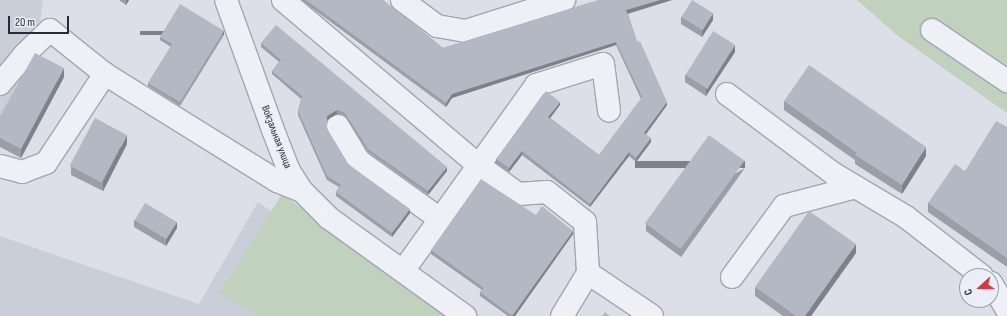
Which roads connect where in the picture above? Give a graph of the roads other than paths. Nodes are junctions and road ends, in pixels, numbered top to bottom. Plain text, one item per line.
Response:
1 (226, 0) edge
2 (283, 0) edge
3 (402, 0) edge
4 (564, 0) edge
5 (932, 30) dead end
6 (105, 74) junction
7 (1007, 81) edge
8 (0, 84) edge
9 (727, 94) dead end
10 (609, 111) dead end
11 (338, 126) dead end
12 (478, 165) junction
13 (0, 166) edge
14 (856, 187) junction
15 (302, 191) junction
16 (440, 219) junction
17 (972, 268) edge
18 (404, 272) junction
19 (588, 273) junction
20 (732, 277) dead end
21 (999, 296) edge
22 (1007, 310) edge
23 (465, 316) edge
24 (562, 316) edge
25 (652, 316) edge

1 - 15 street, Вокзальная улица
2 - 12 street
3 - 4 street
5 - 7 street
6 - 8 street
6 - 13 street
6 - 15 street
9 - 14 street
10 - 12 street
11 - 16 street
12 - 16 street
12 - 19 street
14 - 17 street
14 - 20 street
15 - 18 street, Вокзальная улица
16 - 18 street
18 - 23 street, Вокзальная улица
19 - 24 street
19 - 25 street
21 - 22 street

